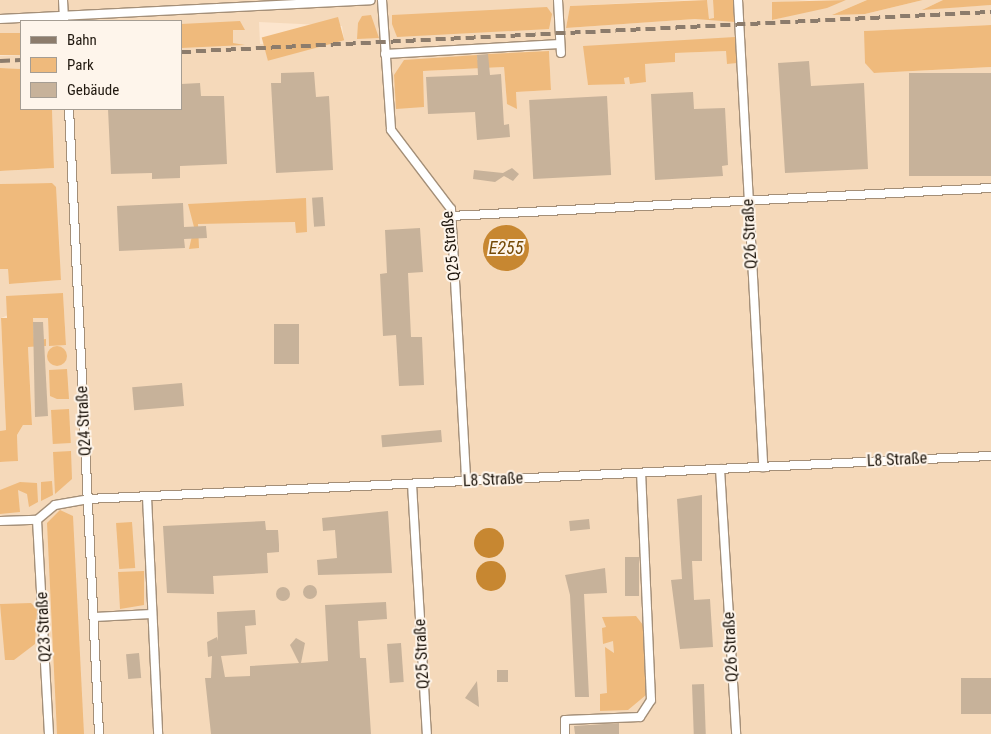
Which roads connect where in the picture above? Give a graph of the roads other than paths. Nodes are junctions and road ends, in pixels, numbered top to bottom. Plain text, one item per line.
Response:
1 (63, 0) edge
2 (371, 0) edge
3 (382, 0) edge
4 (558, 0) edge
5 (738, 0) edge
6 (64, 18) edge
7 (0, 19) edge
8 (386, 54) junction
9 (69, 110) edge
10 (991, 188) edge
11 (749, 200) junction
12 (451, 216) junction
13 (991, 456) edge
14 (763, 467) junction
15 (720, 469) junction
16 (641, 473) junction
17 (466, 481) junction
18 (412, 484) junction
19 (147, 497) junction
20 (88, 498) junction
21 (37, 520) junction
22 (0, 521) edge
23 (152, 614) junction
24 (94, 617) junction
25 (50, 734) edge
26 (99, 734) edge
27 (158, 734) edge
28 (427, 734) edge
29 (565, 734) edge
30 (736, 734) edge

1 - 6 lane
2 - 6 lane
3 - 8 lane, Q25 Straße
4 - 8 lane
5 - 11 lane, Q26 Straße
6 - 7 lane
8 - 12 lane, Q25 Straße
9 - 20 lane, Q24 Straße
10 - 11 lane
11 - 12 lane
11 - 14 lane, Q26 Straße
12 - 17 lane, Q25 Straße
13 - 14 lane, L8 Straße
14 - 15 lane, L8 Straße
15 - 16 lane, L8 Straße
15 - 30 lane, Q26 Straße
16 - 17 lane, L8 Straße
16 - 29 lane
17 - 18 lane, L8 Straße
18 - 19 lane, L8 Straße
18 - 28 lane, Q25 Straße
19 - 20 lane, L8 Straße
19 - 23 lane
20 - 21 lane, L8 Straße
20 - 24 lane, Q24 Straße
21 - 22 lane
21 - 25 lane, Q23 Straße
23 - 24 lane
23 - 27 lane
24 - 26 lane, Q24 Straße

